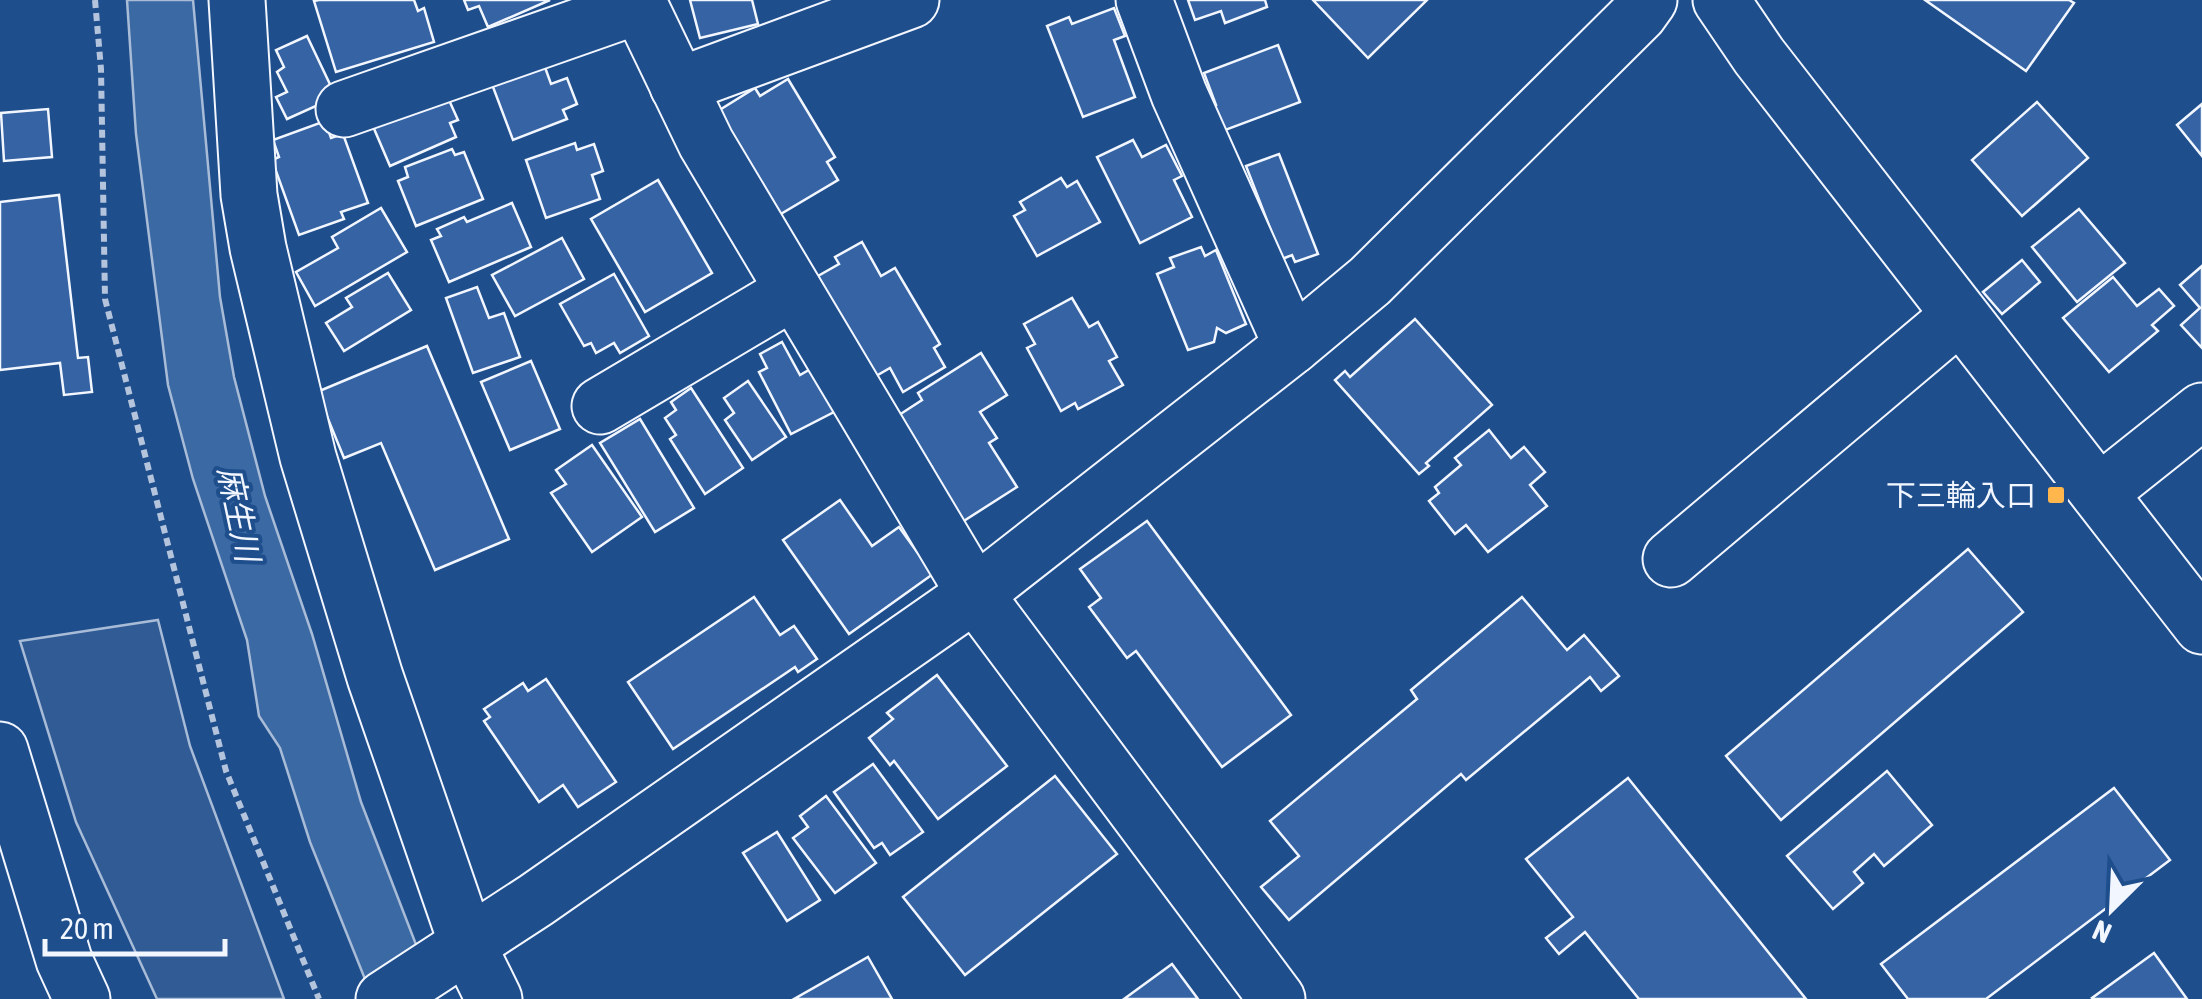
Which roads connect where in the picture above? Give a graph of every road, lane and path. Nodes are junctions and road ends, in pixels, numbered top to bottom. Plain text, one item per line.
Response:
1 (96, 0) edge
2 (238, 0) edge
3 (910, 0) edge
4 (1144, 0) edge
5 (1649, 0) edge
6 (1721, 0) edge
7 (638, 3) edge
8 (678, 86) junction
9 (344, 109) dead end
10 (794, 291) junction
11 (1959, 316) junction
12 (1292, 346) junction
13 (600, 406) dead end
14 (2202, 411) edge
15 (2099, 493) junction
16 (1671, 559) dead end
17 (975, 594) junction
18 (2202, 626) edge
19 (0, 750) edge
20 (458, 953) junction
21 (82, 999) edge
22 (319, 999) edge
23 (384, 999) edge
24 (494, 999) edge
25 (1277, 999) edge

1 - 22 path
2 - 20 street
3 - 8 street
4 - 12 street
5 - 12 street
6 - 11 street
7 - 8 street
7 - 9 street
8 - 10 street
10 - 13 street
10 - 17 street
11 - 15 street
11 - 16 street
12 - 17 street
14 - 15 street
15 - 18 street
17 - 20 street
17 - 25 street
19 - 21 street
20 - 23 street
20 - 24 street

